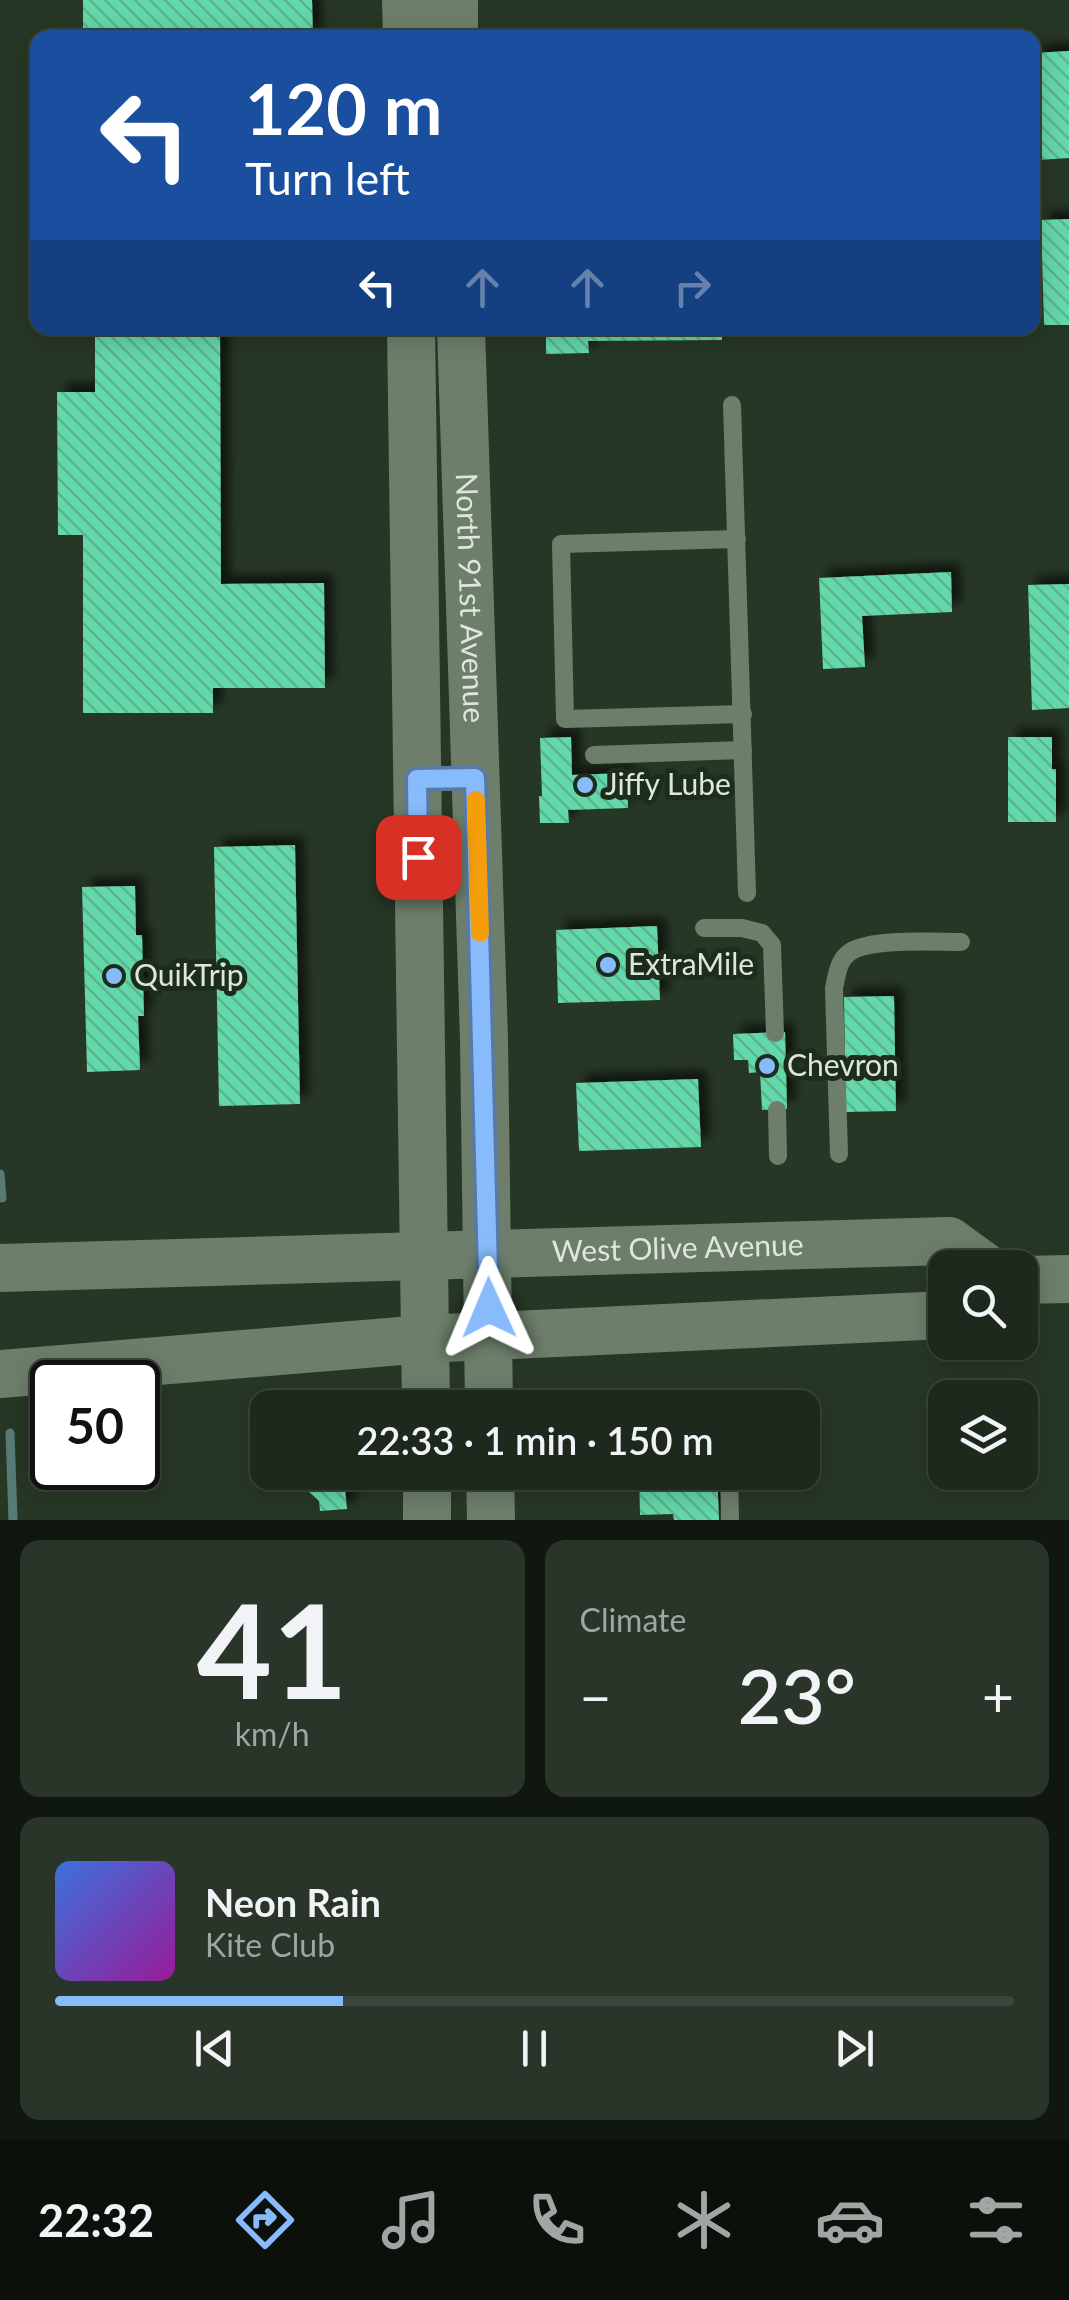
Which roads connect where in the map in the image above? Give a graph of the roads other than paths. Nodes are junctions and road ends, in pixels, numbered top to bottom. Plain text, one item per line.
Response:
1 (406, 0) edge
2 (454, 0) edge
3 (407, 30) edge
4 (454, 30) edge
5 (411, 335) edge
6 (461, 335) edge
7 (732, 405) dead end
8 (413, 406) junction
9 (462, 406) junction
10 (737, 539) junction
11 (743, 714) junction
12 (744, 750) junction
13 (594, 755) dead end
14 (475, 778) junction
15 (417, 779) junction
16 (747, 893) dead end
17 (704, 928) dead end
18 (961, 942) dead end
19 (774, 1032) dead end
20 (777, 1110) dead end
21 (839, 1154) dead end
22 (778, 1156) dead end
23 (961, 1250) edge
24 (488, 1254) junction
25 (424, 1256) junction
26 (0, 1268) edge
27 (1069, 1279) edge
28 (1038, 1280) edge
29 (928, 1316) edge
30 (490, 1336) junction
31 (425, 1339) junction
32 (0, 1374) edge
33 (426, 1390) edge
34 (489, 1390) edge
35 (427, 1490) edge
36 (490, 1490) edge
37 (729, 1490) edge
38 (428, 1520) edge
39 (491, 1520) edge
40 (730, 1520) edge

1 - 3 main road
2 - 4 main road
5 - 8 main road, North 91st Avenue
6 - 9 main road, North 91st Avenue
7 - 10 lane
8 - 9 main road
8 - 15 main road, North 91st Avenue
9 - 14 main road, North 91st Avenue
10 - 11 lane
10 - 11 lane
11 - 12 lane
12 - 13 lane
12 - 16 lane
14 - 15 main road
14 - 24 main road, North 91st Avenue
15 - 25 main road, North 91st Avenue
17 - 19 lane
18 - 21 lane
20 - 22 lane
23 - 24 main road, West Olive Avenue
24 - 25 main road, West Olive Avenue
24 - 30 main road, North 91st Avenue
25 - 26 main road, West Olive Avenue
25 - 31 main road, North 91st Avenue
27 - 28 main road
29 - 30 main road
30 - 31 main road
30 - 34 main road, North 91st Avenue
31 - 32 main road
31 - 33 main road, North 91st Avenue
35 - 38 main road
36 - 39 main road
37 - 40 lane

